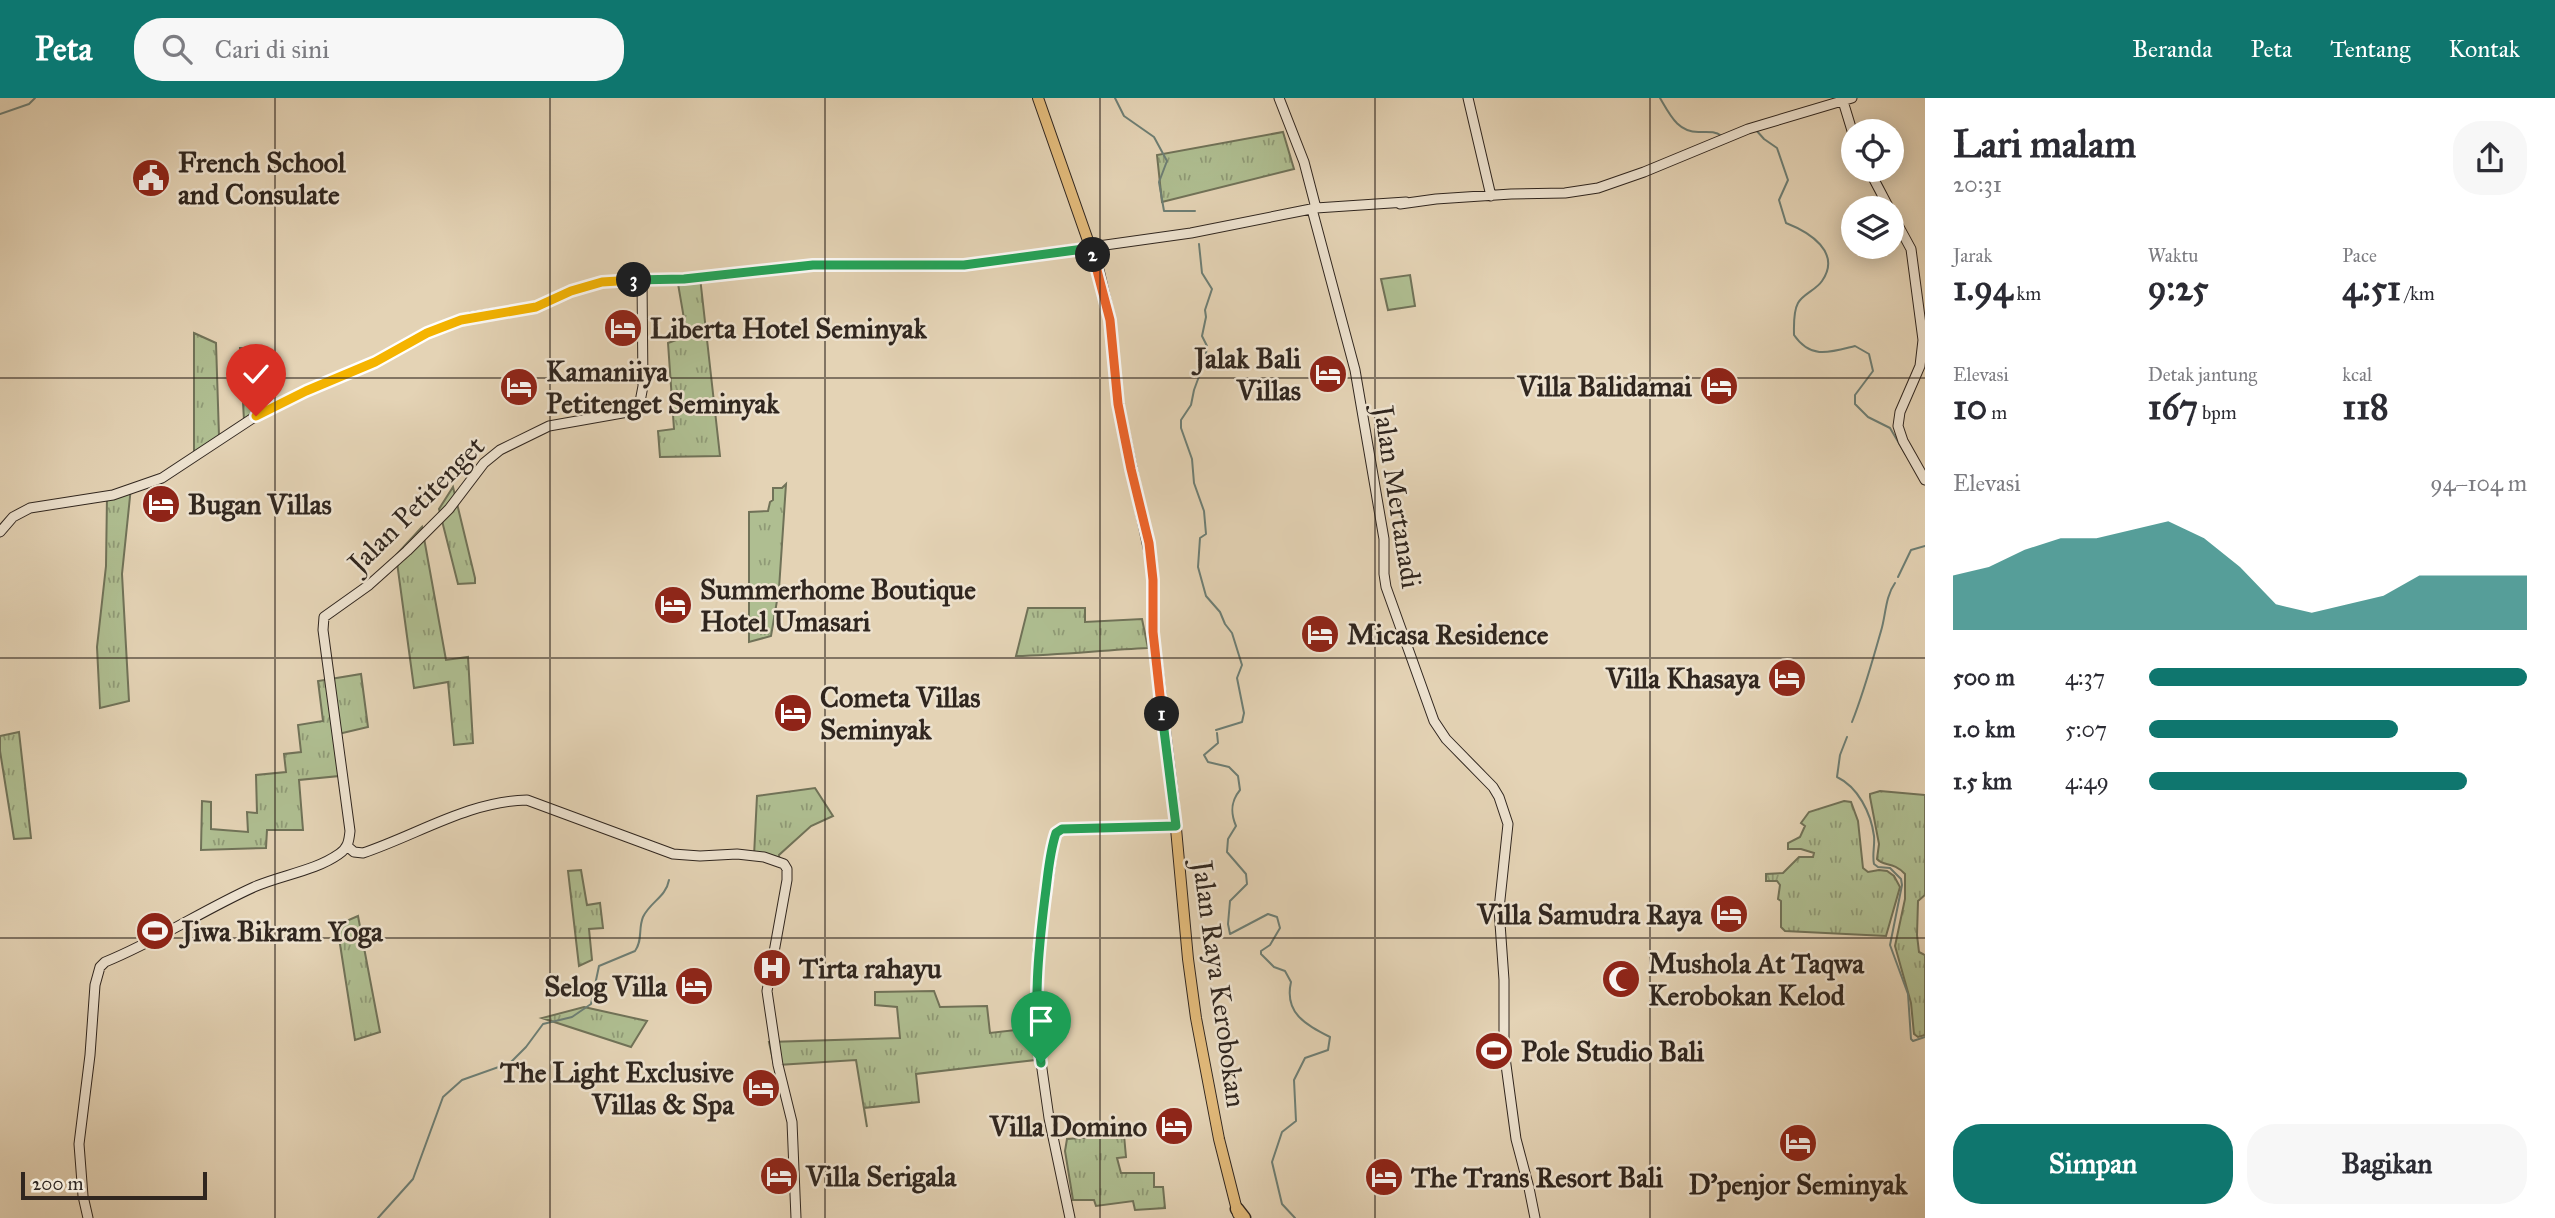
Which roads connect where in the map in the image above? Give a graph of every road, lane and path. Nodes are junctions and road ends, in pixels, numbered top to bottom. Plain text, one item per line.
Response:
1 (1038, 98) edge
2 (1279, 98) edge
3 (1468, 98) edge
4 (1846, 99) edge
5 (1850, 119) edge
6 (1491, 197) junction
7 (1315, 210) junction
8 (1086, 234) junction
9 (1904, 236) edge
10 (1091, 248) junction
11 (1070, 250) junction
12 (642, 280) junction
13 (1925, 480) edge
14 (0, 532) edge
15 (1176, 826) junction
16 (347, 846) junction
17 (1240, 1215) edge
18 (88, 1218) edge
19 (796, 1218) edge
20 (1070, 1218) edge
21 (1535, 1218) edge

1 - 8 main road, Jalan Raya Kerobokan
2 - 7 street, Jalan Mertanadi
3 - 6 street
4 - 5 street
4 - 6 street
6 - 7 street
7 - 10 street
7 - 21 street, Jalan Mertanadi
8 - 10 main road, Jalan Raya Kerobokan
8 - 11 street
9 - 13 street
10 - 11 street
10 - 15 main road, Jalan Raya Kerobokan
11 - 12 street
12 - 14 street
12 - 16 street, Jalan Petitenget
15 - 17 main road, Jalan Raya Kerobokan
15 - 20 street
16 - 18 street
16 - 19 street

